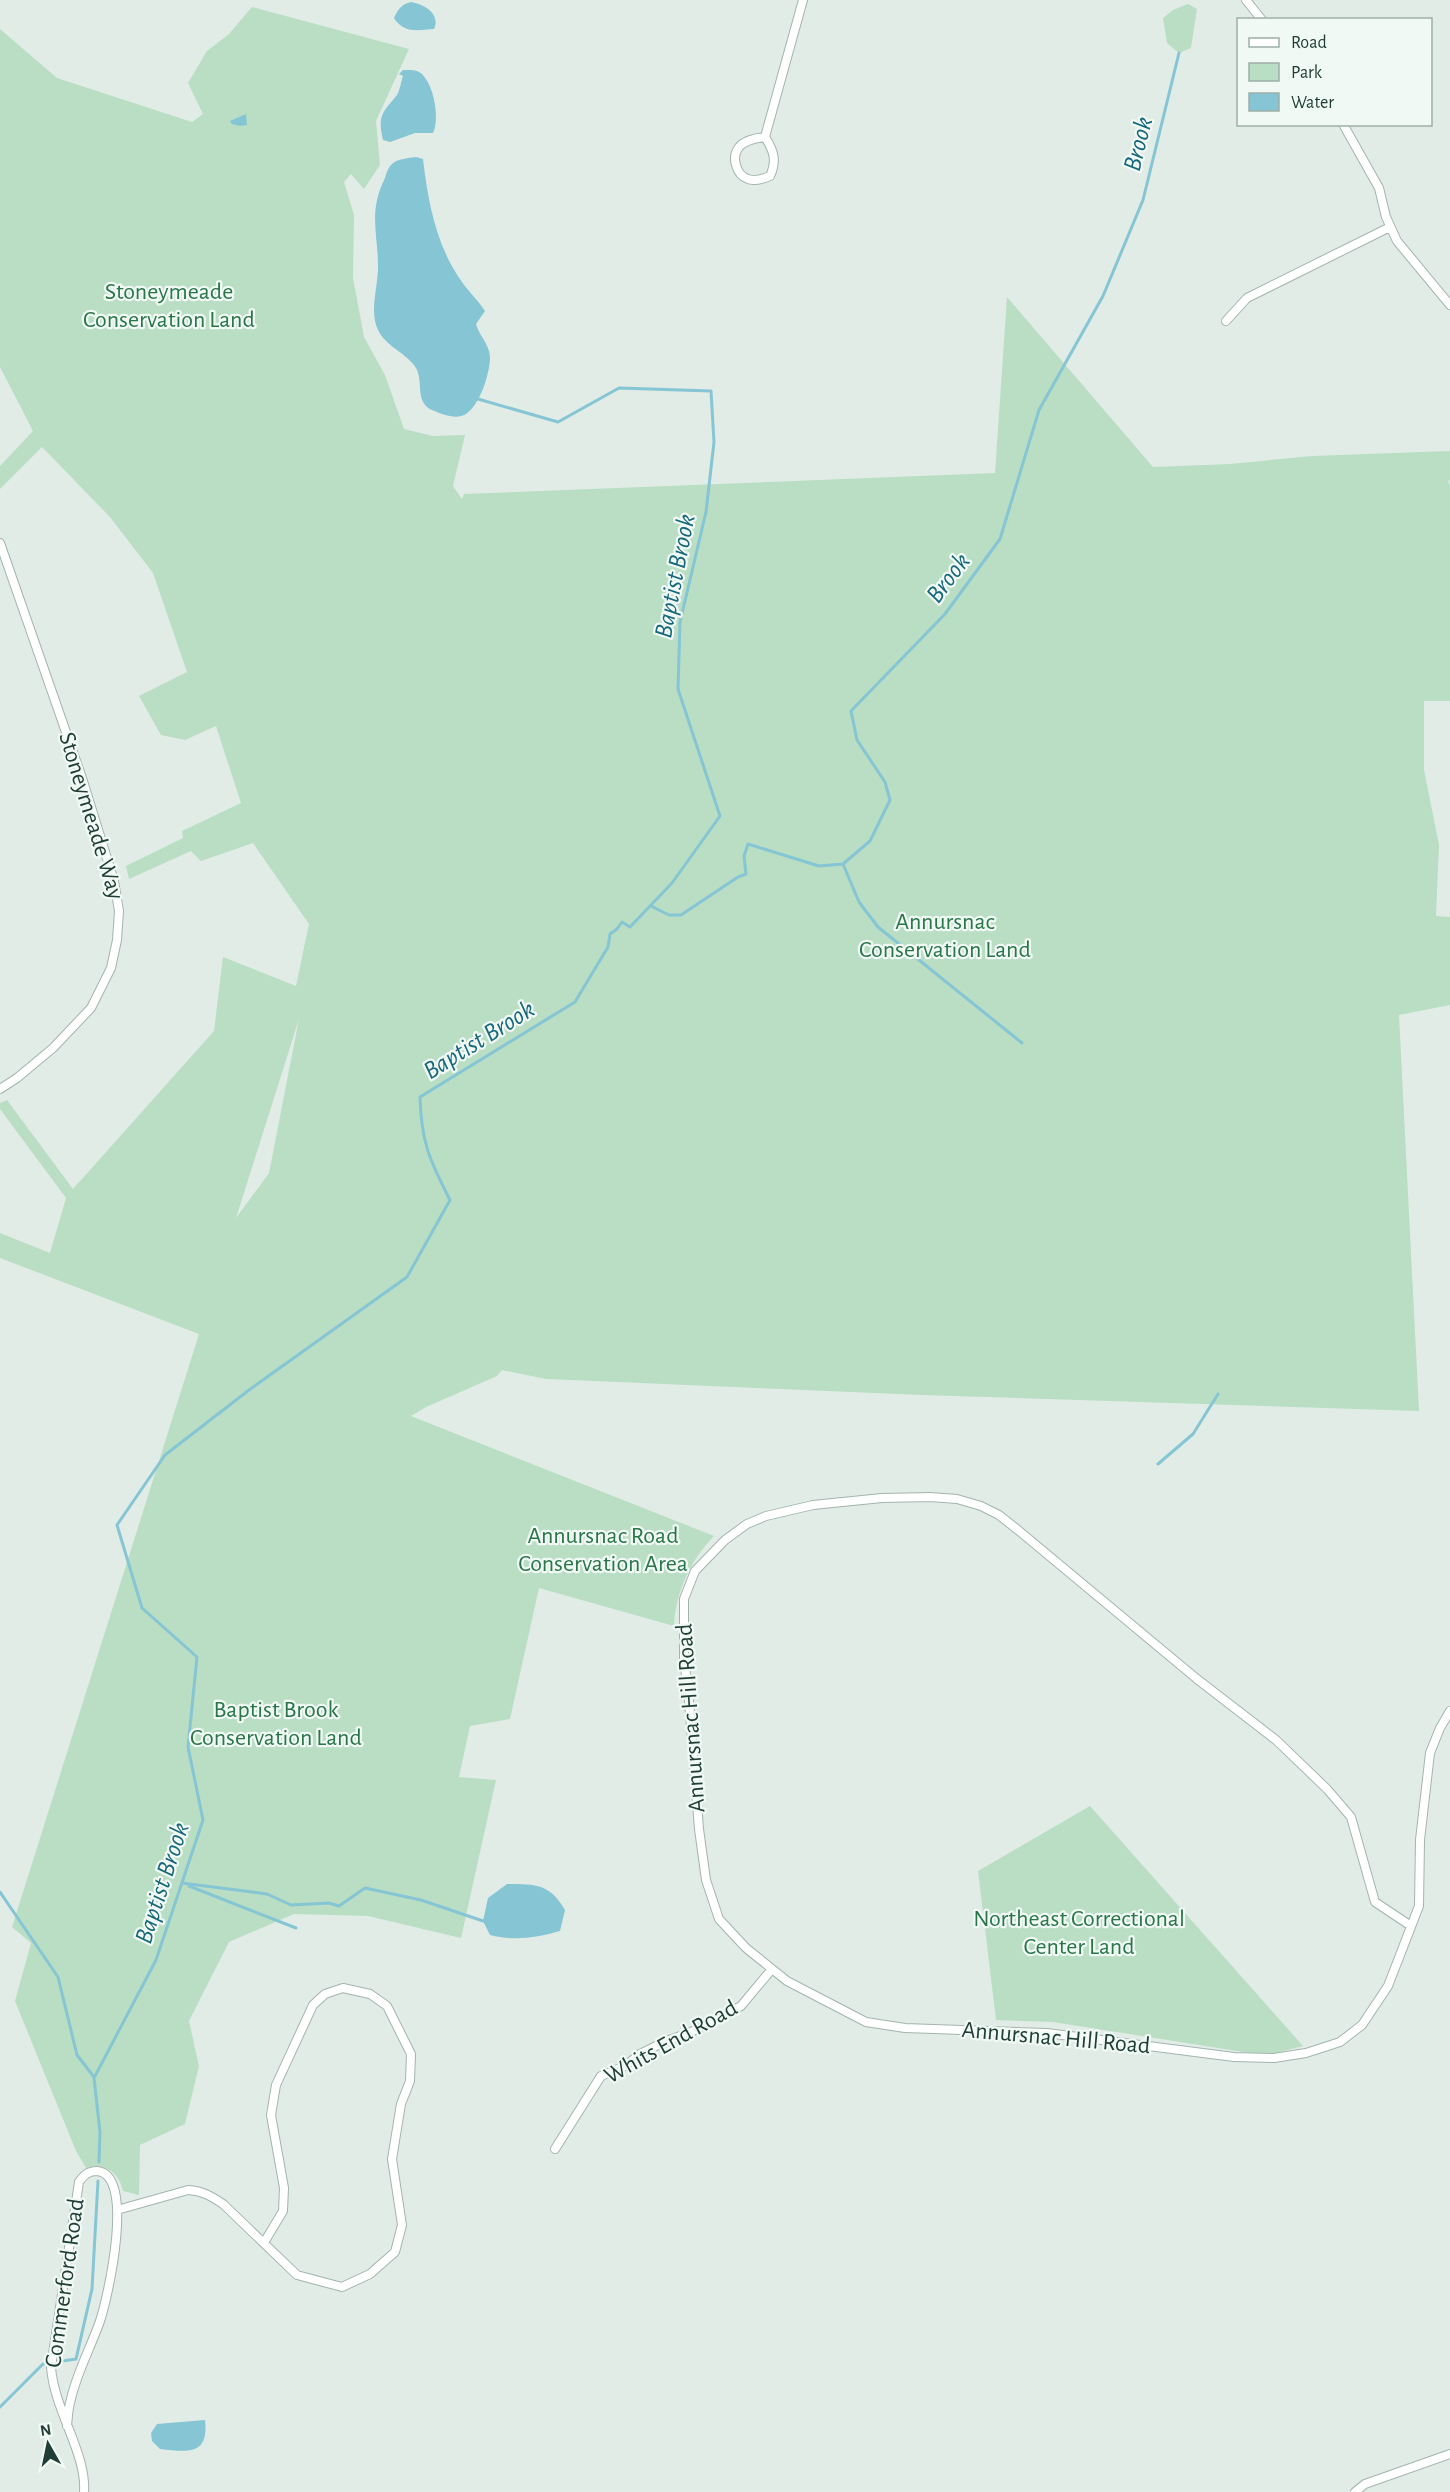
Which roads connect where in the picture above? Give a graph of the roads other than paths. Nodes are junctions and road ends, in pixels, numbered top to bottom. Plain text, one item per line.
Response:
1 (803, 0) edge
2 (1246, 0) edge
3 (1260, 18) edge
4 (1344, 126) edge
5 (765, 136) junction
6 (1390, 227) junction
7 (1450, 306) edge
8 (1226, 321) dead end
9 (0, 543) edge
10 (0, 1089) edge
11 (1450, 1711) edge
12 (1411, 1926) junction
13 (772, 1969) junction
14 (555, 2149) dead end
15 (117, 2210) junction
16 (264, 2241) junction
17 (66, 2426) junction
18 (1450, 2454) edge
19 (84, 2492) edge
20 (1355, 2492) edge

1 - 5 street
2 - 3 street
4 - 6 street
5 - 5 street
6 - 7 street
6 - 8 street
9 - 10 street, Stoneymeade Way
11 - 12 street, Annursnac Hill Road
12 - 13 street, Annursnac Hill Road
12 - 13 street, Annursnac Hill Road
13 - 14 street, Whits End Road
15 - 16 street
15 - 17 street, Commerford Road
15 - 17 street, Commerford Road
16 - 16 street
17 - 19 street, Commerford Road
18 - 20 street

